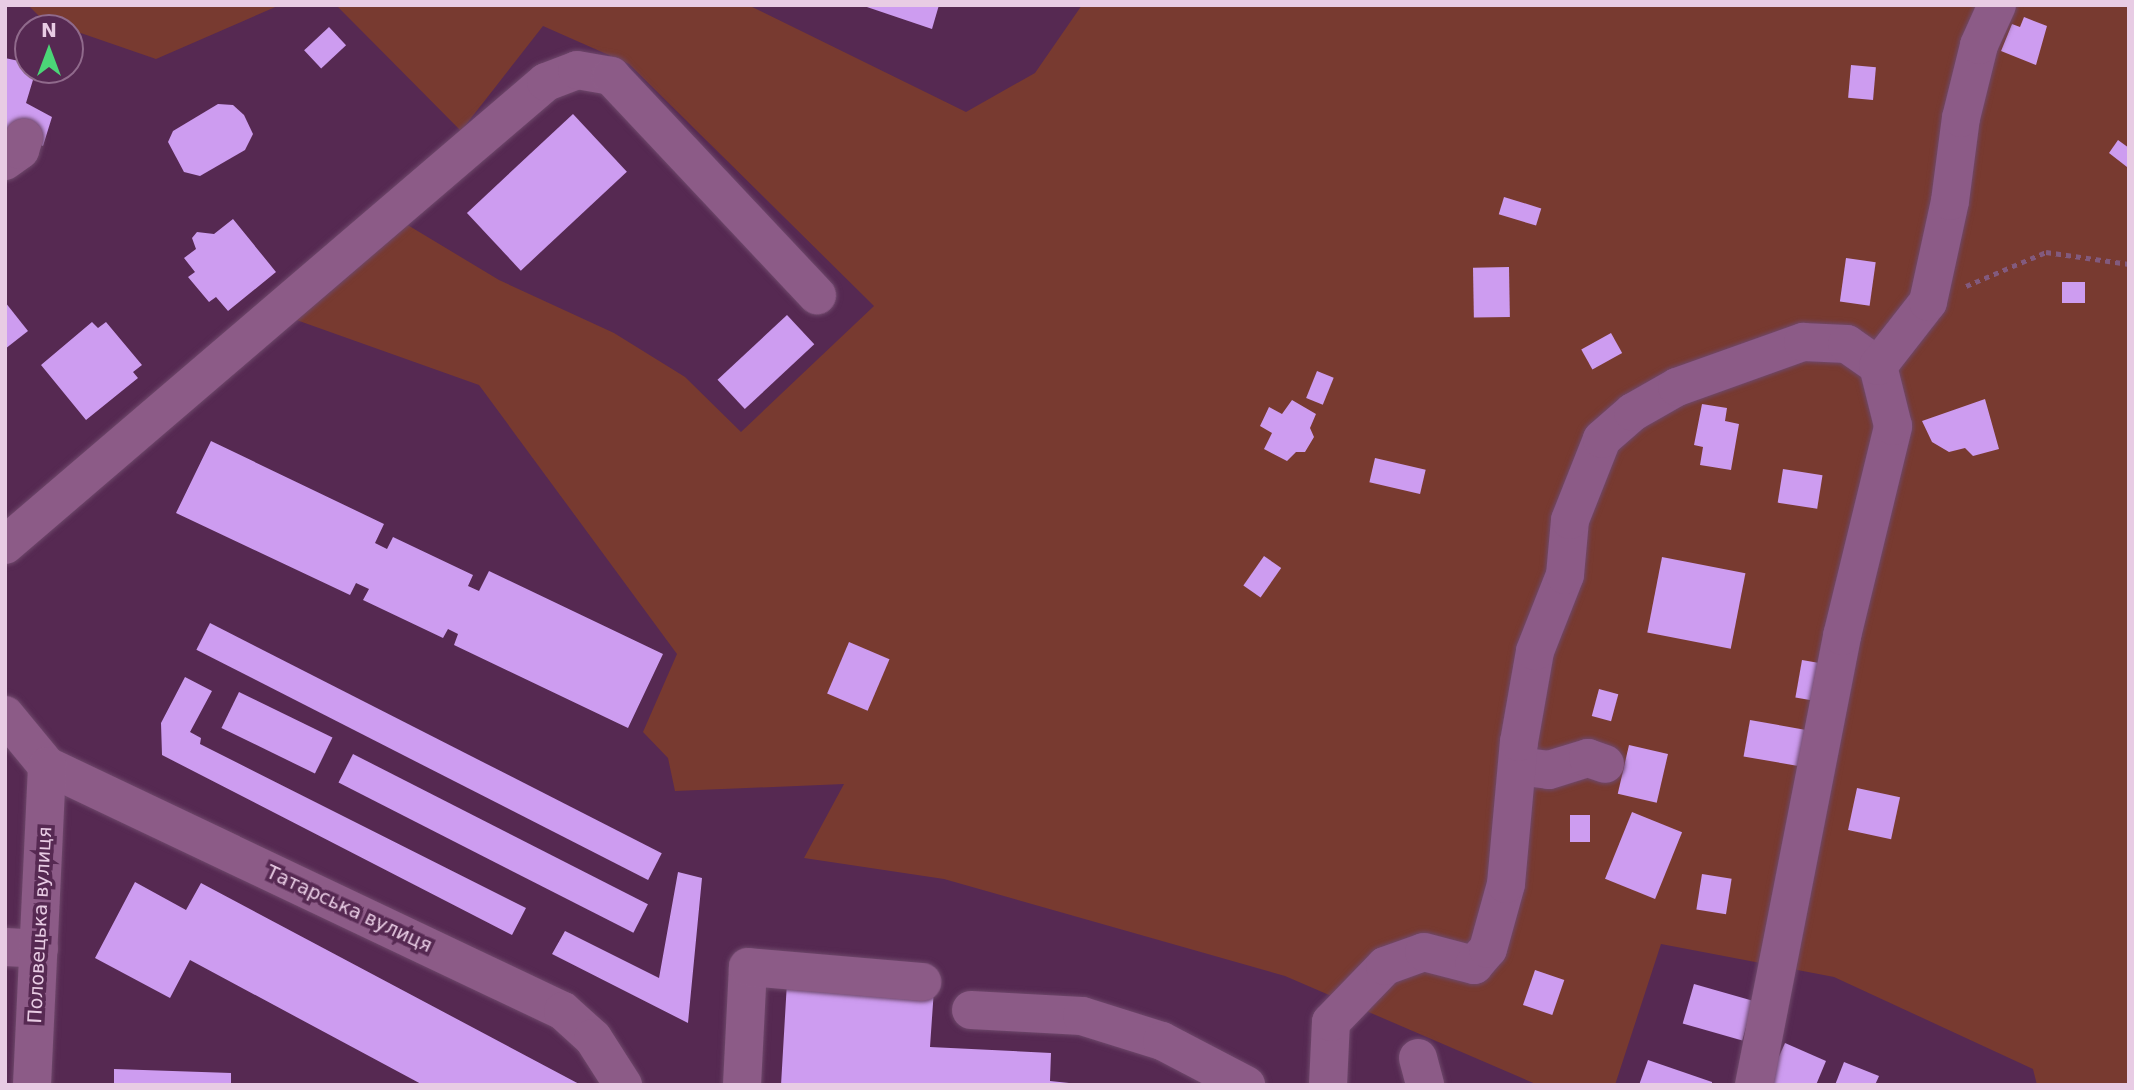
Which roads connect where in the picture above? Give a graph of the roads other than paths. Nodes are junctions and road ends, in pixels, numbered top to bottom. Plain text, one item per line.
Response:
1 (1997, 5) edge
2 (817, 295) dead end
3 (1878, 366) junction
4 (5, 545) edge
5 (5, 715) edge
6 (1605, 764) dead end
7 (47, 766) junction
8 (1517, 766) junction
9 (22, 948) edge
10 (922, 982) dead end
11 (971, 1010) dead end
12 (32, 1085) edge
13 (623, 1085) edge
14 (742, 1085) edge
15 (1245, 1085) edge
16 (1328, 1085) edge
17 (1754, 1085) edge

1 - 3 street
2 - 4 street
3 - 8 street
3 - 17 street
5 - 7 street
6 - 8 street
7 - 9 street, Половецька вулиця
7 - 13 street, Татарська вулиця
8 - 16 street
9 - 12 street, Половецька вулиця
10 - 14 street
11 - 15 street

